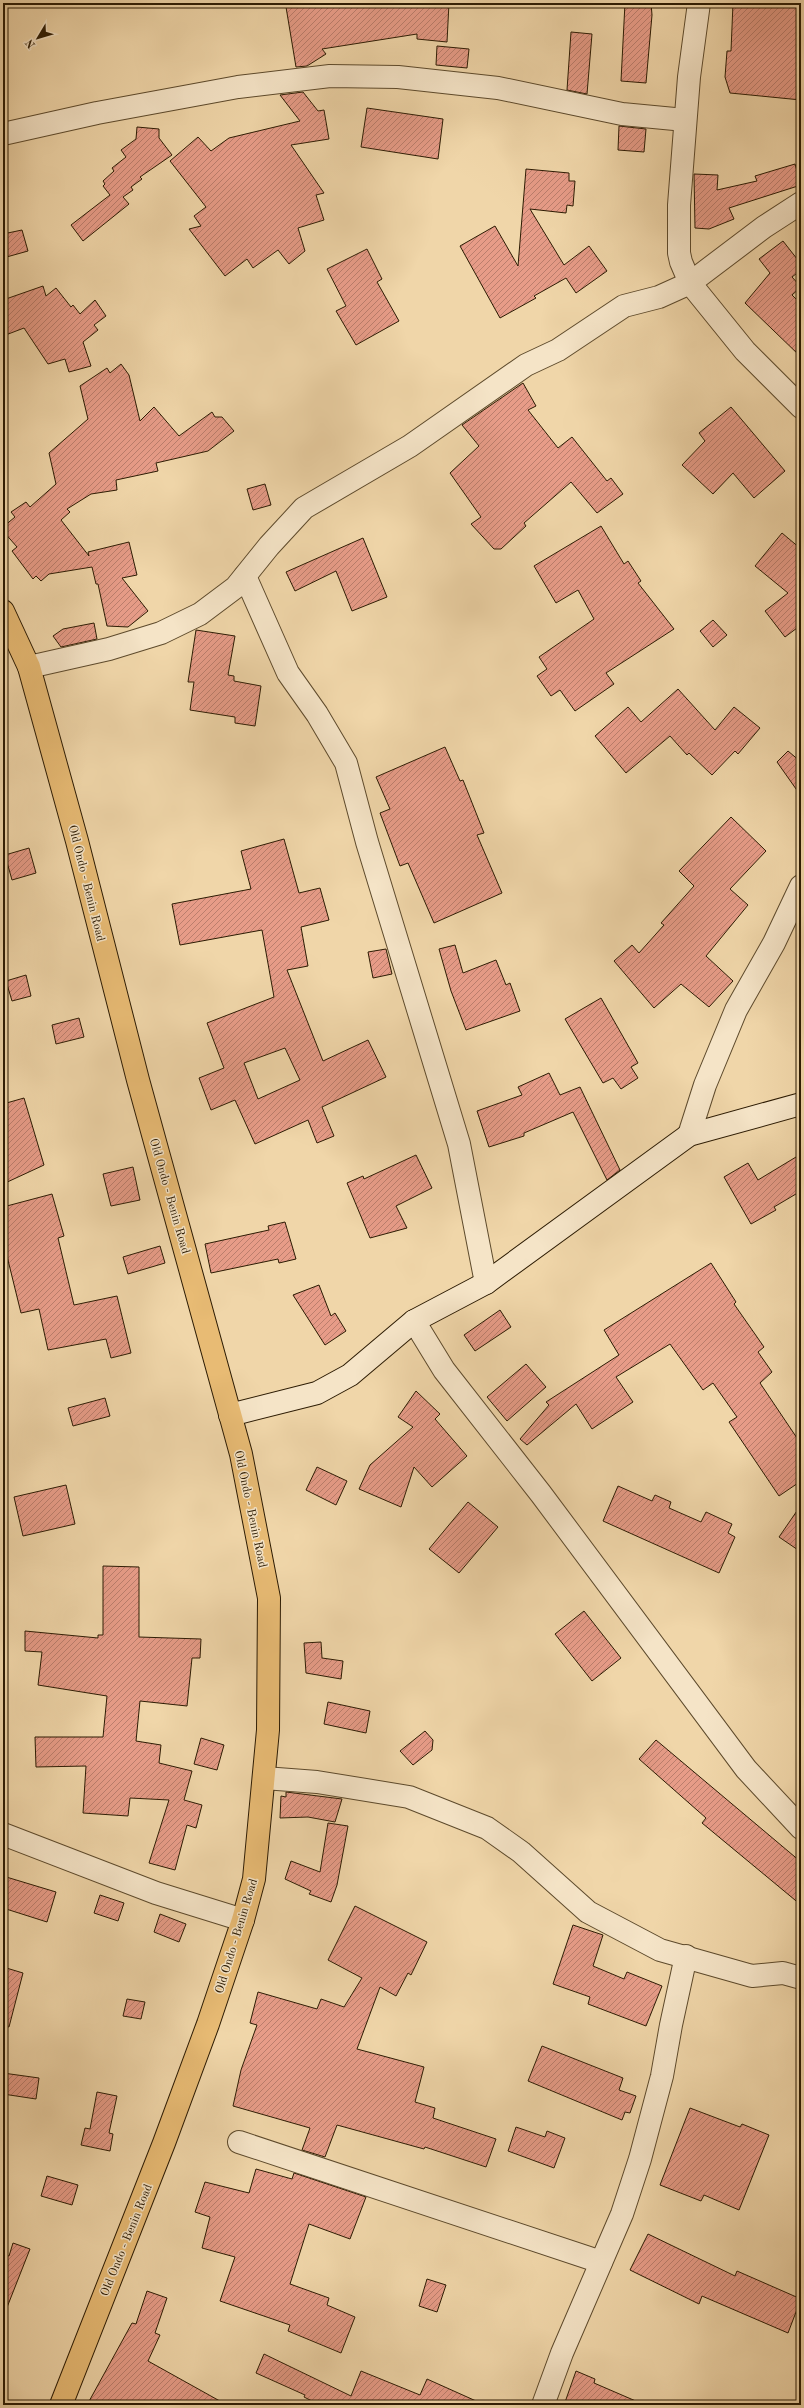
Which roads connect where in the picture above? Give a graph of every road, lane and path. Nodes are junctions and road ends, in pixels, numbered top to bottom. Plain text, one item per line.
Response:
1 (699, 3) edge
2 (685, 120) junction
3 (3, 134) edge
4 (801, 203) edge
5 (690, 283) junction
6 (801, 407) edge
7 (245, 576) junction
8 (3, 612) edge
9 (29, 667) junction
10 (801, 886) edge
11 (801, 1104) edge
12 (689, 1136) junction
13 (486, 1283) junction
14 (414, 1321) junction
15 (230, 1416) junction
16 (264, 1778) junction
17 (801, 1828) edge
18 (3, 1834) edge
19 (243, 1920) junction
20 (686, 1956) junction
21 (801, 1978) edge
22 (239, 2142) dead end
23 (601, 2262) junction
24 (61, 2405) edge
25 (543, 2405) edge

1 - 2 street
2 - 3 street
2 - 5 street
4 - 5 street
5 - 6 street
5 - 7 street
7 - 9 street
7 - 13 street
8 - 9 main road, Old Ondo - Benin Road
9 - 15 main road, Old Ondo - Benin Road
10 - 12 street
11 - 12 street
12 - 13 street
13 - 14 street
14 - 15 street
14 - 17 street
15 - 16 main road, Old Ondo - Benin Road
16 - 19 main road, Old Ondo - Benin Road
16 - 20 street
18 - 19 street
19 - 24 main road, Old Ondo - Benin Road
20 - 21 street
20 - 23 street
22 - 23 street
23 - 25 street

